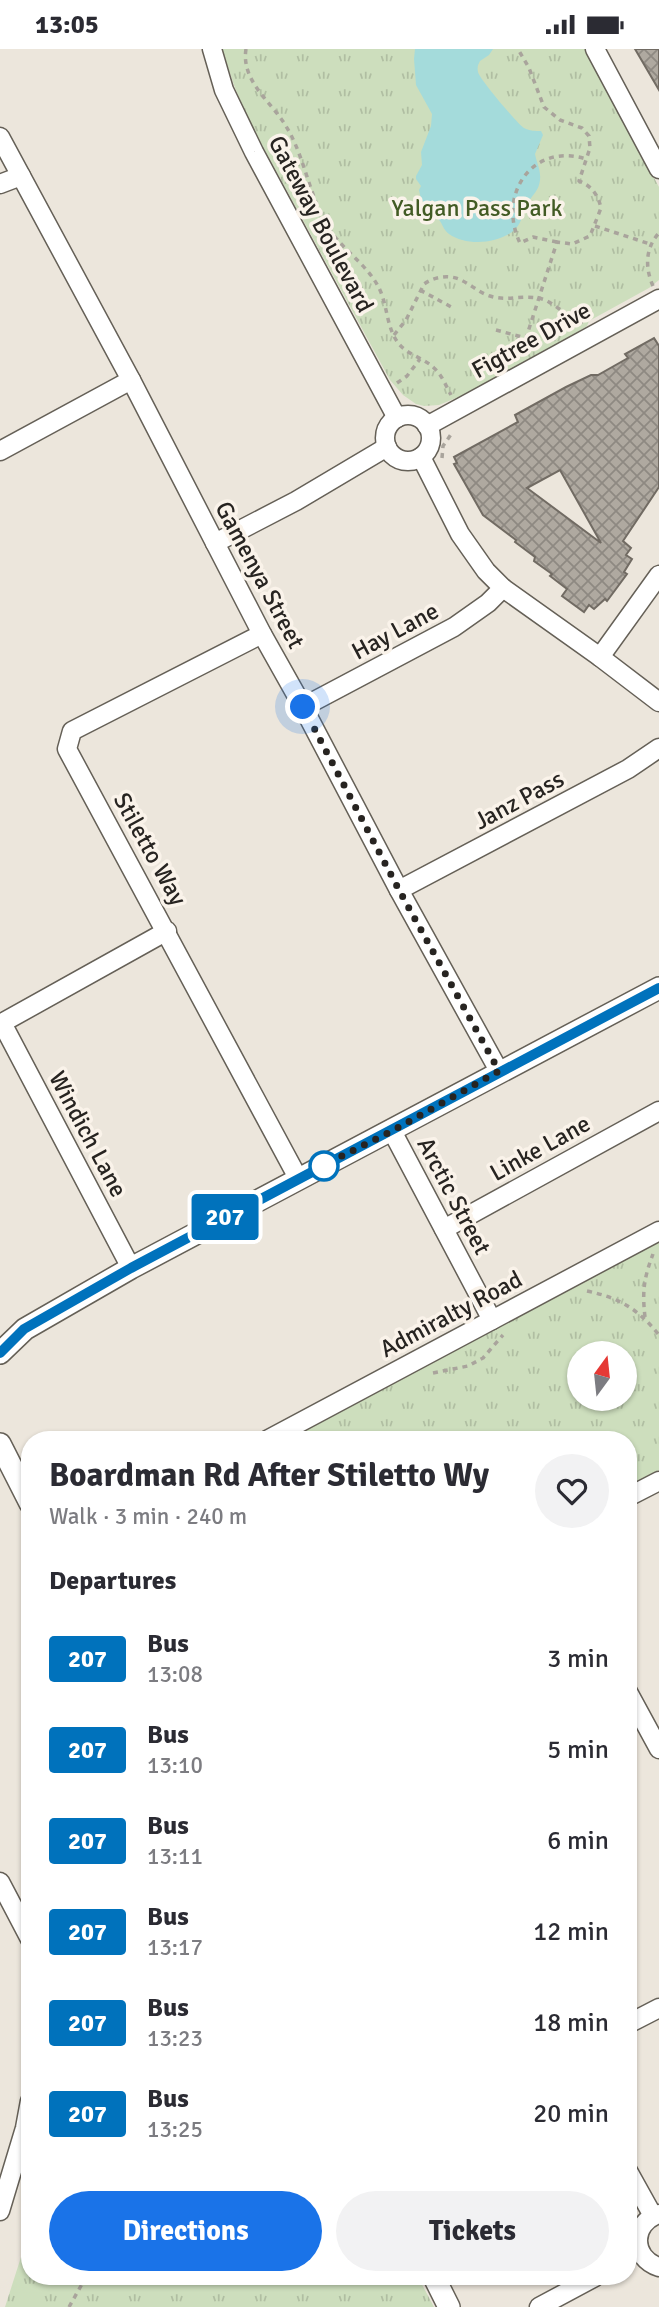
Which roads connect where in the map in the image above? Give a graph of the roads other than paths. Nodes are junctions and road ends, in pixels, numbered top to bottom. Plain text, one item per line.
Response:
1 (212, 49) edge
2 (595, 49) edge
3 (0, 137) edge
4 (659, 169) edge
5 (21, 176) junction
6 (0, 184) edge
7 (656, 293) edge
8 (131, 380) junction
9 (397, 418) junction
10 (428, 426) junction
11 (387, 447) junction
12 (0, 451) edge
13 (421, 457) junction
14 (215, 543) junction
15 (659, 575) edge
16 (503, 588) junction
17 (262, 633) junction
18 (600, 657) junction
19 (659, 702) edge
20 (303, 707) junction
21 (659, 748) edge
22 (399, 890) junction
23 (167, 931) junction
24 (659, 988) edge
25 (1, 1023) edge
26 (499, 1071) junction
27 (659, 1111) edge
28 (392, 1131) junction
29 (298, 1178) junction
30 (444, 1229) junction
31 (659, 1231) edge
32 (131, 1268) junction
33 (492, 1320) junction
34 (24, 1329) junction
35 (0, 1334) edge
36 (0, 1353) edge
37 (284, 1431) edge
38 (0, 1444) edge
39 (659, 1481) edge
40 (21, 1485) edge
41 (637, 1492) edge
42 (637, 1709) edge
43 (659, 1749) edge
44 (0, 1882) edge
45 (21, 1922) edge
46 (659, 2008) edge
47 (637, 2019) edge
48 (21, 2141) edge
49 (637, 2185) edge
50 (0, 2211) edge
51 (656, 2215) edge
52 (637, 2246) edge
53 (637, 2257) edge
54 (659, 2267) edge
55 (438, 2285) edge
56 (580, 2285) edge
57 (449, 2307) edge
58 (539, 2307) edge

1 - 9 street, Gateway Boulevard
2 - 4 street
3 - 5 street, Gamenya Street
5 - 6 street
5 - 8 street, Gamenya Street
7 - 10 street, Figtree Drive
8 - 12 street
8 - 14 street, Gamenya Street
9 - 10 street
9 - 11 street
10 - 13 street
11 - 13 street
11 - 14 street
13 - 16 street
14 - 17 street, Gamenya Street
15 - 18 street
16 - 18 street
16 - 20 street, Hay Lane
17 - 20 street, Gamenya Street
17 - 23 street, Stiletto Way
18 - 19 street
20 - 22 street, Gamenya Street
21 - 22 street, Janz Pass
22 - 26 street, Gamenya Street
23 - 25 street
23 - 29 street, Stiletto Way
24 - 26 street
25 - 32 street, Windich Lane
26 - 28 street
27 - 30 street, Linke Lane
28 - 29 street
28 - 30 street, Arctic Street
29 - 32 street
30 - 33 street, Arctic Street
31 - 33 street, Admiralty Road
32 - 34 street
33 - 37 street, Admiralty Road
34 - 35 street
34 - 36 street
38 - 40 street
39 - 41 street
42 - 43 street
44 - 45 street
46 - 47 street
48 - 50 street
49 - 51 street
51 - 52 street
53 - 54 street
55 - 57 street
56 - 58 street

